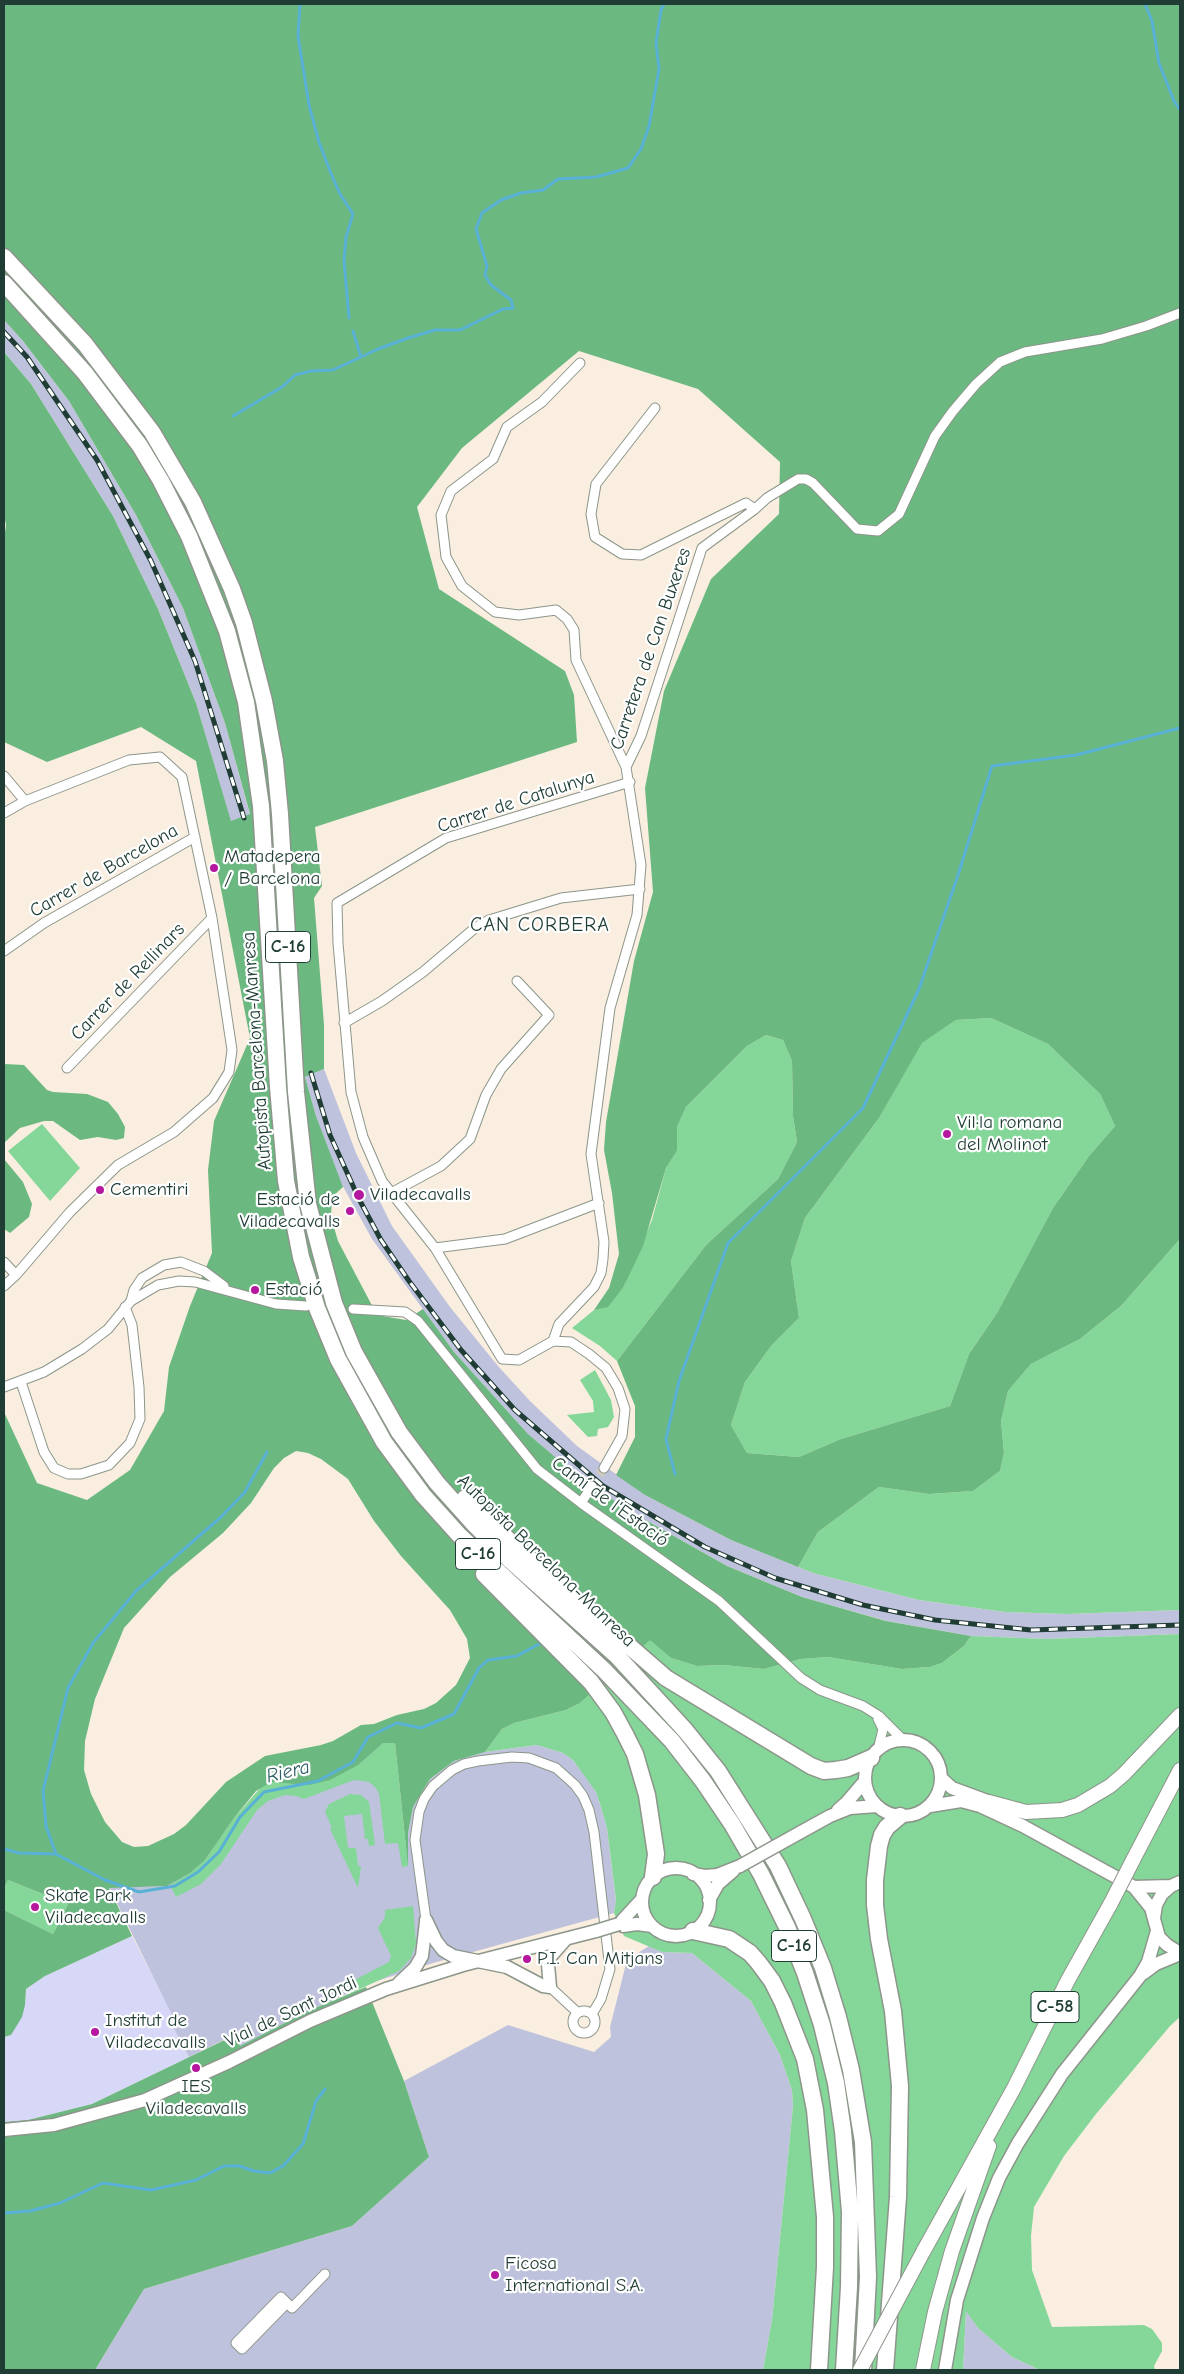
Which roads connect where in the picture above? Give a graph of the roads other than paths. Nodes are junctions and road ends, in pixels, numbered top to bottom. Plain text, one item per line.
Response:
1 (4, 257) edge
2 (4, 283) edge
3 (1180, 313) edge
4 (580, 363) dead end
5 (655, 408) dead end
6 (755, 509) junction
7 (626, 767) junction
8 (4, 776) edge
9 (630, 782) junction
10 (25, 802) junction
11 (4, 813) edge
12 (196, 837) junction
13 (640, 889) junction
14 (212, 918) junction
15 (4, 951) edge
16 (517, 981) dead end
17 (344, 1023) junction
18 (67, 1068) dead end
19 (390, 1193) junction
20 (599, 1203) junction
21 (435, 1248) junction
22 (4, 1262) edge
23 (325, 1270) junction
24 (16, 1275) junction
25 (4, 1286) edge
26 (234, 1291) junction
27 (128, 1304) junction
28 (306, 1306) dead end
29 (353, 1309) dead end
30 (554, 1341) junction
31 (21, 1382) junction
32 (4, 1387) edge
33 (604, 1468) tunnel mouth
34 (403, 1470) junction
35 (592, 1486) tunnel mouth
36 (581, 1503) junction
37 (872, 1711) junction
38 (1180, 1715) edge
39 (903, 1740) junction
40 (874, 1754) junction
41 (1180, 1770) edge
42 (941, 1778) junction
43 (865, 1781) junction
44 (989, 1802) junction
45 (877, 1806) junction
46 (930, 1806) junction
47 (830, 1816) junction
48 (900, 1816) junction
49 (1023, 1826) junction
50 (737, 1867) junction
51 (693, 1874) junction
52 (653, 1877) junction
53 (1176, 1884) edge
54 (1134, 1887) junction
55 (642, 1899) junction
56 (709, 1900) junction
57 (1154, 1918) junction
58 (426, 1920) junction
59 (618, 1924) junction
60 (652, 1926) junction
61 (693, 1931) junction
62 (1156, 1931) junction
63 (566, 1939) junction
64 (1180, 1953) edge
65 (480, 1961) junction
66 (1140, 1976) junction
67 (395, 1986) junction
68 (550, 1987) junction
69 (578, 2013) junction
70 (592, 2014) junction
71 (1001, 2112) junction
72 (4, 2130) edge
73 (325, 2274) dead end
74 (868, 2277) junction
75 (287, 2303) junction
76 (819, 2370) edge
77 (844, 2370) edge
78 (862, 2370) edge
79 (871, 2370) edge
80 (885, 2370) edge
81 (923, 2370) edge
82 (945, 2370) edge

1 - 23 highway, Autopista Barcelona-Manresa / C-16
2 - 34 highway, Autopista Barcelona-Manresa / C-16
3 - 6 street, Carretera de Can Buxeres
4 - 7 street
5 - 6 street
6 - 7 street, Carretera de Can Buxeres
7 - 9 street, Carretera de Can Buxeres
8 - 10 street
9 - 13 street, Carretera de Can Buxeres
9 - 17 street, Carrer de Catalunya
10 - 11 street
10 - 12 street
12 - 14 street
12 - 15 street, Carrer de Barcelona
13 - 17 street
13 - 20 street, Carretera de Can Buxeres
14 - 18 street, Carrer de Rellinars
14 - 24 street
16 - 19 street
17 - 19 street
19 - 21 street
20 - 21 street
20 - 30 street, Carretera de Can Buxeres
21 - 30 street
22 - 24 street
23 - 40 highway
23 - 74 highway, Autopista Barcelona-Manresa / C-16
24 - 25 street
26 - 27 street
26 - 27 street
26 - 28 street
27 - 31 street
27 - 31 street
29 - 36 street, Camí de l'Estació
30 - 33 street
31 - 32 street
34 - 52 highway
34 - 77 highway, Autopista Barcelona-Manresa / C-16
35 - 36 street
36 - 37 street, Camí de l'Estació
37 - 39 street, Camí de l'Estació
37 - 40 street
38 - 44 main road
39 - 40 street
39 - 42 street
40 - 43 street
41 - 71 main road, C-58, bridge
42 - 44 street
42 - 46 street
43 - 45 street
43 - 47 street
44 - 49 street
45 - 47 street
45 - 48 street
46 - 48 street
46 - 49 street
47 - 50 street, bridge
48 - 80 highway
49 - 54 street
50 - 51 street
50 - 56 street
51 - 52 street
51 - 56 street
52 - 55 street
53 - 54 street
53 - 57 street
54 - 57 street
55 - 59 street
55 - 60 street
56 - 61 street
57 - 62 street
58 - 65 street
58 - 67 street
58 - 70 street
59 - 60 street
59 - 63 street, Vial de Sant Jordi, bridge
60 - 61 street
61 - 76 highway
62 - 64 street
62 - 66 street
63 - 65 street, Vial de Sant Jordi
63 - 68 street
64 - 66 street
65 - 67 street, Vial de Sant Jordi
65 - 68 street
66 - 82 street
67 - 72 street, Vial de Sant Jordi
68 - 69 street
69 - 70 street
69 - 70 street
71 - 78 main road, C-58, bridge
71 - 81 main road
73 - 75 street
74 - 78 highway, Autopista Barcelona-Manresa / C-16
74 - 79 highway
75 - 75 street

